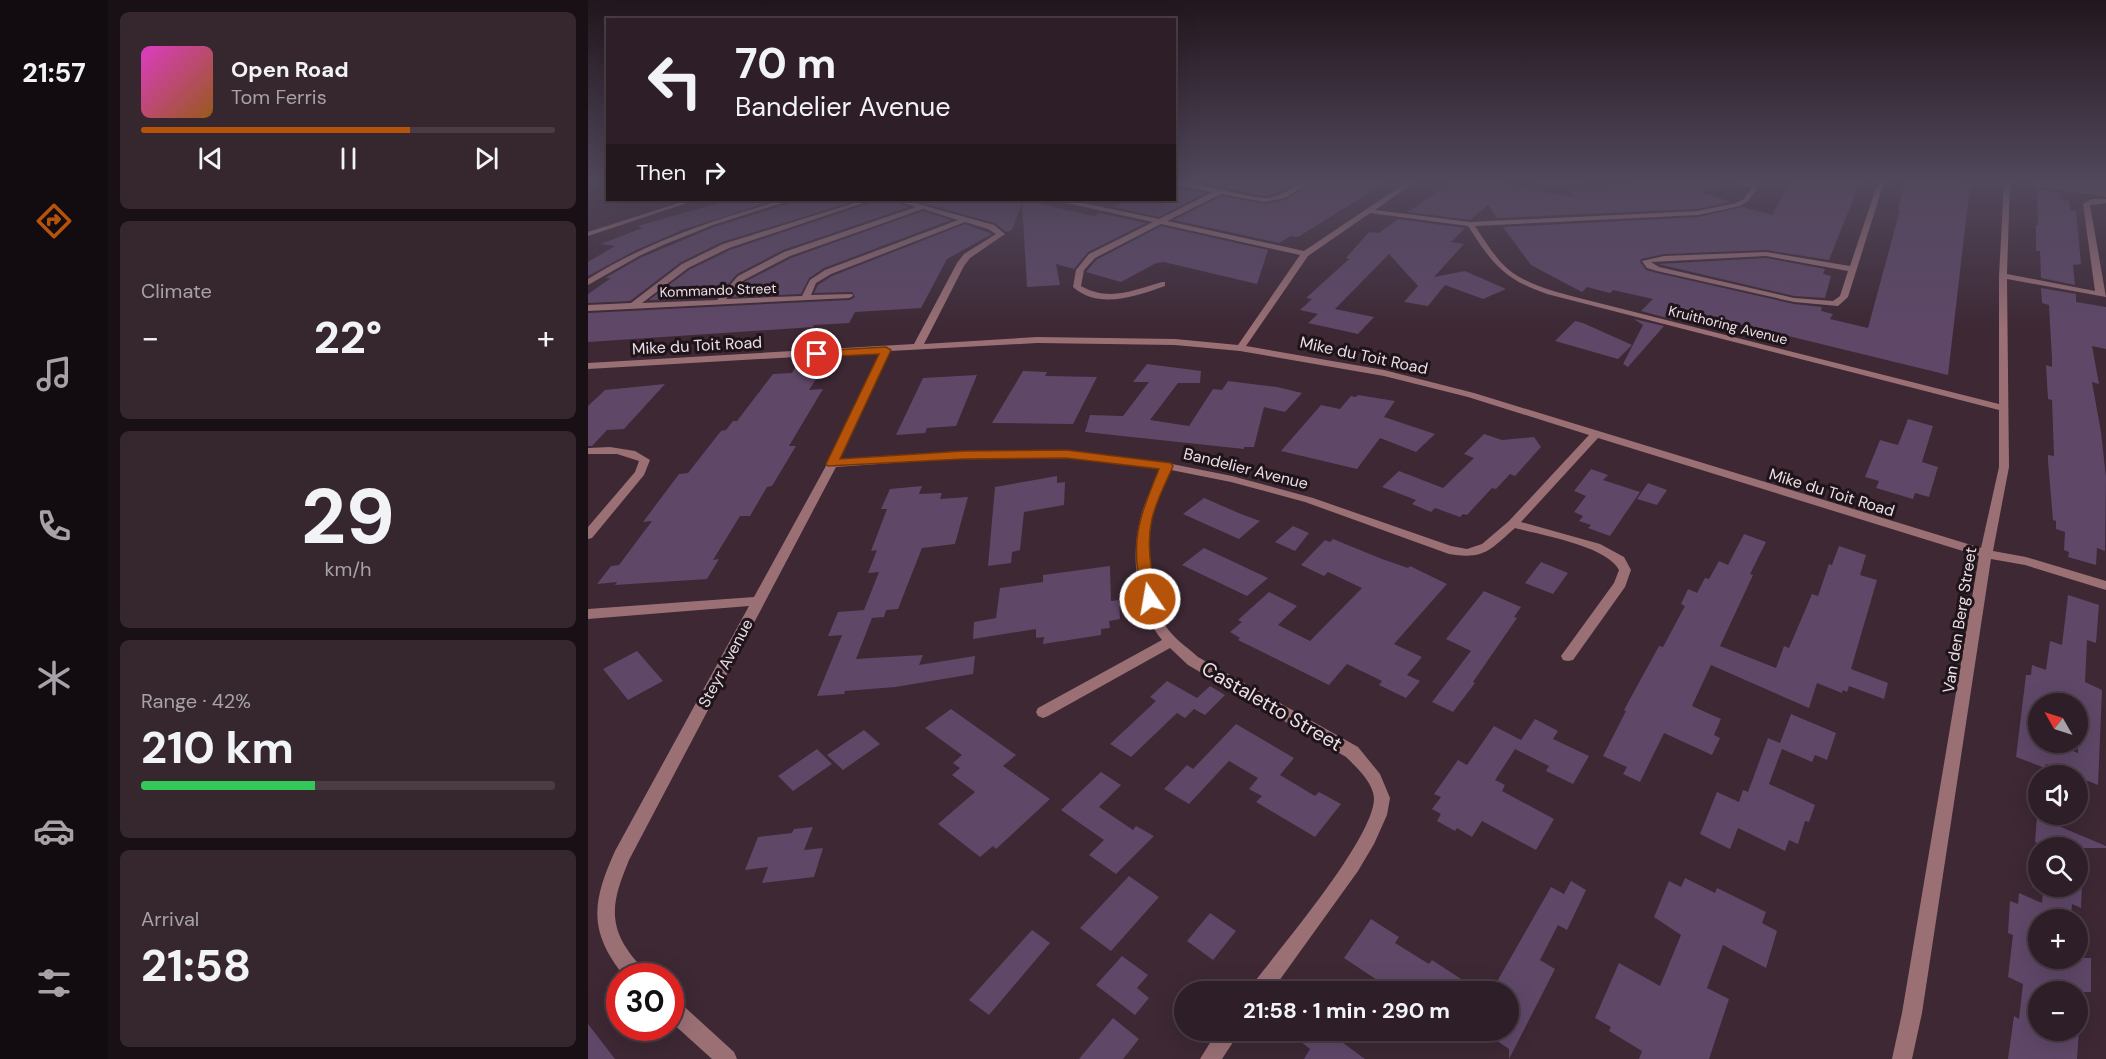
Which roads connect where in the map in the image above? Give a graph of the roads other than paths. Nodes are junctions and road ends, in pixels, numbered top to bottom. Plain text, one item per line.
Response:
1 (683, 231) edge
2 (772, 231) edge
3 (852, 231) edge
4 (933, 231) edge
5 (997, 231) edge
6 (1140, 231) edge
7 (1202, 231) edge
8 (1339, 231) edge
9 (1475, 231) edge
10 (1864, 231) edge
11 (2003, 231) edge
12 (2091, 231) edge
13 (1305, 254) junction
14 (1851, 269) junction
15 (2003, 276) junction
16 (588, 283) edge
17 (1162, 284) dead end
18 (2103, 294) edge
19 (849, 296) dead end
20 (805, 299) junction
21 (718, 303) junction
22 (632, 307) junction
23 (588, 308) edge
24 (917, 348) junction
25 (1240, 348) junction
26 (886, 350) junction
27 (588, 366) edge
28 (2005, 409) junction
29 (1596, 433) junction
30 (588, 451) edge
31 (832, 464) junction
32 (1167, 466) junction
33 (1513, 524) junction
34 (588, 535) edge
35 (1986, 554) junction
36 (2106, 586) edge
37 (758, 601) junction
38 (588, 614) edge
39 (1171, 641) junction
40 (1568, 656) dead end
41 (1043, 712) dead end
42 (625, 963) edge
43 (1267, 981) edge
44 (684, 1020) edge
45 (1223, 1041) edge
46 (727, 1059) edge
47 (1210, 1059) edge
48 (1902, 1059) edge

1 - 16 street
2 - 22 street
3 - 21 street
4 - 20 street
5 - 24 street
6 - 17 street
7 - 13 street
8 - 13 street
9 - 28 street, Kruithoring Avenue
10 - 14 street
11 - 15 street, Van den Berg Street
12 - 18 street
13 - 25 street
14 - 14 street
15 - 18 street
15 - 28 street, Van den Berg Street
19 - 20 street, Kommando Street
20 - 21 street, Kommando Street
21 - 22 street, Kommando Street
22 - 23 street, Kommando Street
24 - 25 street, Mike du Toit Road
24 - 26 street, Mike du Toit Road
25 - 29 street, Mike du Toit Road
26 - 27 street, Mike du Toit Road
26 - 31 street, Steyr Avenue
28 - 35 street, Van den Berg Street
29 - 33 street, Bandelier Avenue
29 - 35 street, Mike du Toit Road
30 - 34 street
31 - 32 street, Bandelier Avenue
31 - 37 street, Steyr Avenue
32 - 33 street, Bandelier Avenue
32 - 39 street, Castaletto Street
33 - 40 street
35 - 36 street, Mike du Toit Road
35 - 48 street, Van den Berg Street
37 - 38 street
37 - 42 street, Steyr Avenue
39 - 41 street
39 - 43 street, Castaletto Street
44 - 46 street
45 - 47 street

